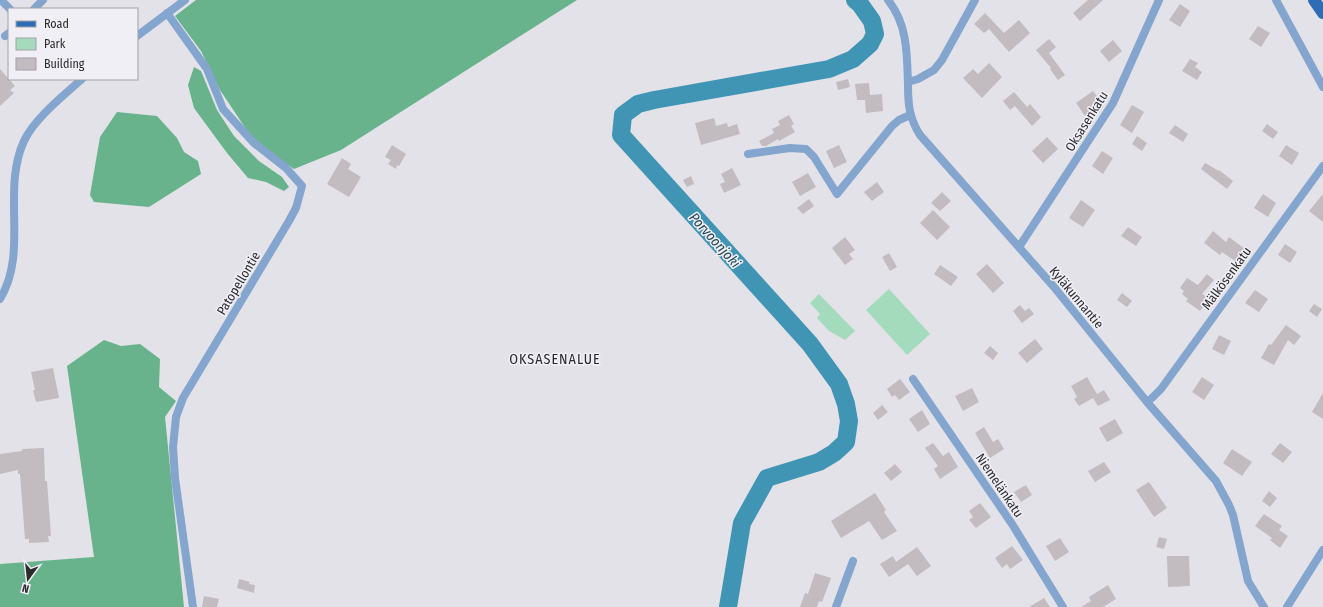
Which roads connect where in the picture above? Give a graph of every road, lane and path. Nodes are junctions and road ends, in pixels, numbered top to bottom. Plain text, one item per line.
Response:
1 (1, 0) edge
2 (43, 0) edge
3 (185, 0) edge
4 (888, 0) edge
5 (975, 0) edge
6 (1159, 0) edge
7 (1276, 0) edge
8 (1314, 0) edge
9 (9, 8) edge
10 (35, 8) edge
11 (167, 13) junction
12 (1323, 13) edge
13 (138, 35) edge
14 (81, 80) edge
15 (908, 82) junction
16 (1323, 87) edge
17 (910, 115) junction
18 (748, 154) dead end
19 (1323, 166) edge
20 (1019, 247) junction
21 (0, 299) edge
22 (913, 379) dead end
23 (1147, 402) junction
24 (1323, 550) edge
25 (853, 561) dead end
26 (193, 607) edge
27 (836, 607) edge
28 (1063, 607) edge
29 (1264, 607) edge
30 (1287, 607) edge

1 - 9 street
2 - 10 street
3 - 11 street
4 - 15 street, Kyläkunnantie
5 - 15 street
6 - 20 street, Oksasenkatu
7 - 16 street
8 - 12 main road
11 - 13 street
11 - 26 street, Patopellontie
14 - 21 street
15 - 17 street, Kyläkunnantie
17 - 18 street
17 - 20 street, Kyläkunnantie
19 - 23 street, Mälkösenkatu
20 - 23 street, Kyläkunnantie
22 - 28 street, Niemelänkatu
23 - 29 street, Kyläkunnantie
24 - 30 street
25 - 27 street

